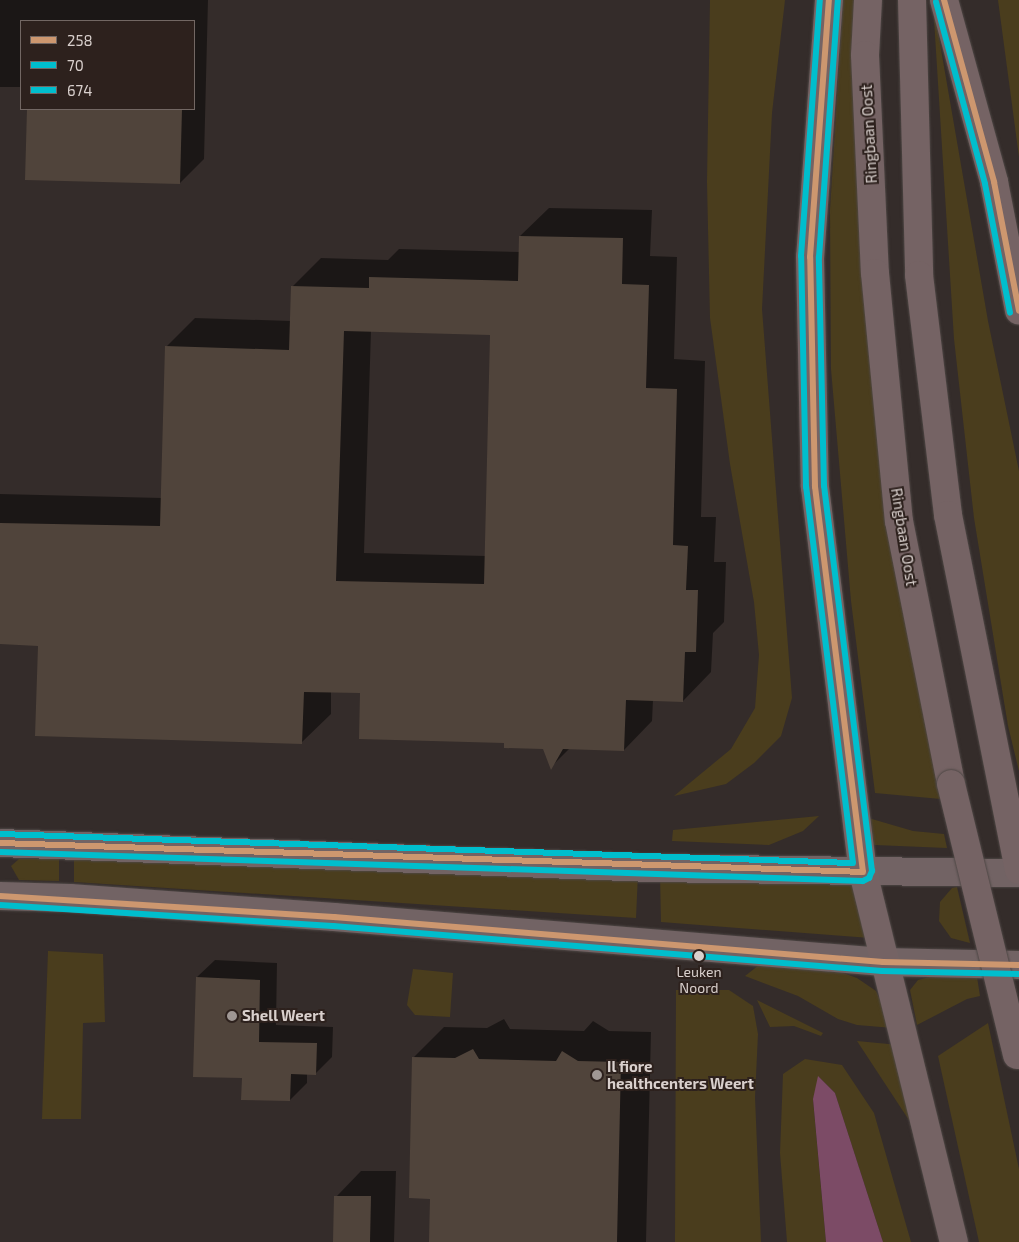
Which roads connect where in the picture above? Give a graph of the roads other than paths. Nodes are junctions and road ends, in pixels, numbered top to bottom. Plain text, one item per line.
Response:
1 (829, 0) edge
2 (868, 0) edge
3 (912, 0) edge
4 (944, 0) edge
5 (1019, 311) edge
6 (0, 843) edge
7 (1019, 871) edge
8 (863, 872) junction
9 (0, 896) edge
10 (883, 962) junction
11 (1019, 965) edge
12 (1018, 1059) edge
13 (954, 1242) edge

1 - 8 main road
2 - 12 main road, Ringbaan Oost, bridge
3 - 7 main road
4 - 5 main road
6 - 8 street
7 - 8 street
8 - 10 main road
9 - 10 street
10 - 11 street
10 - 13 main road

